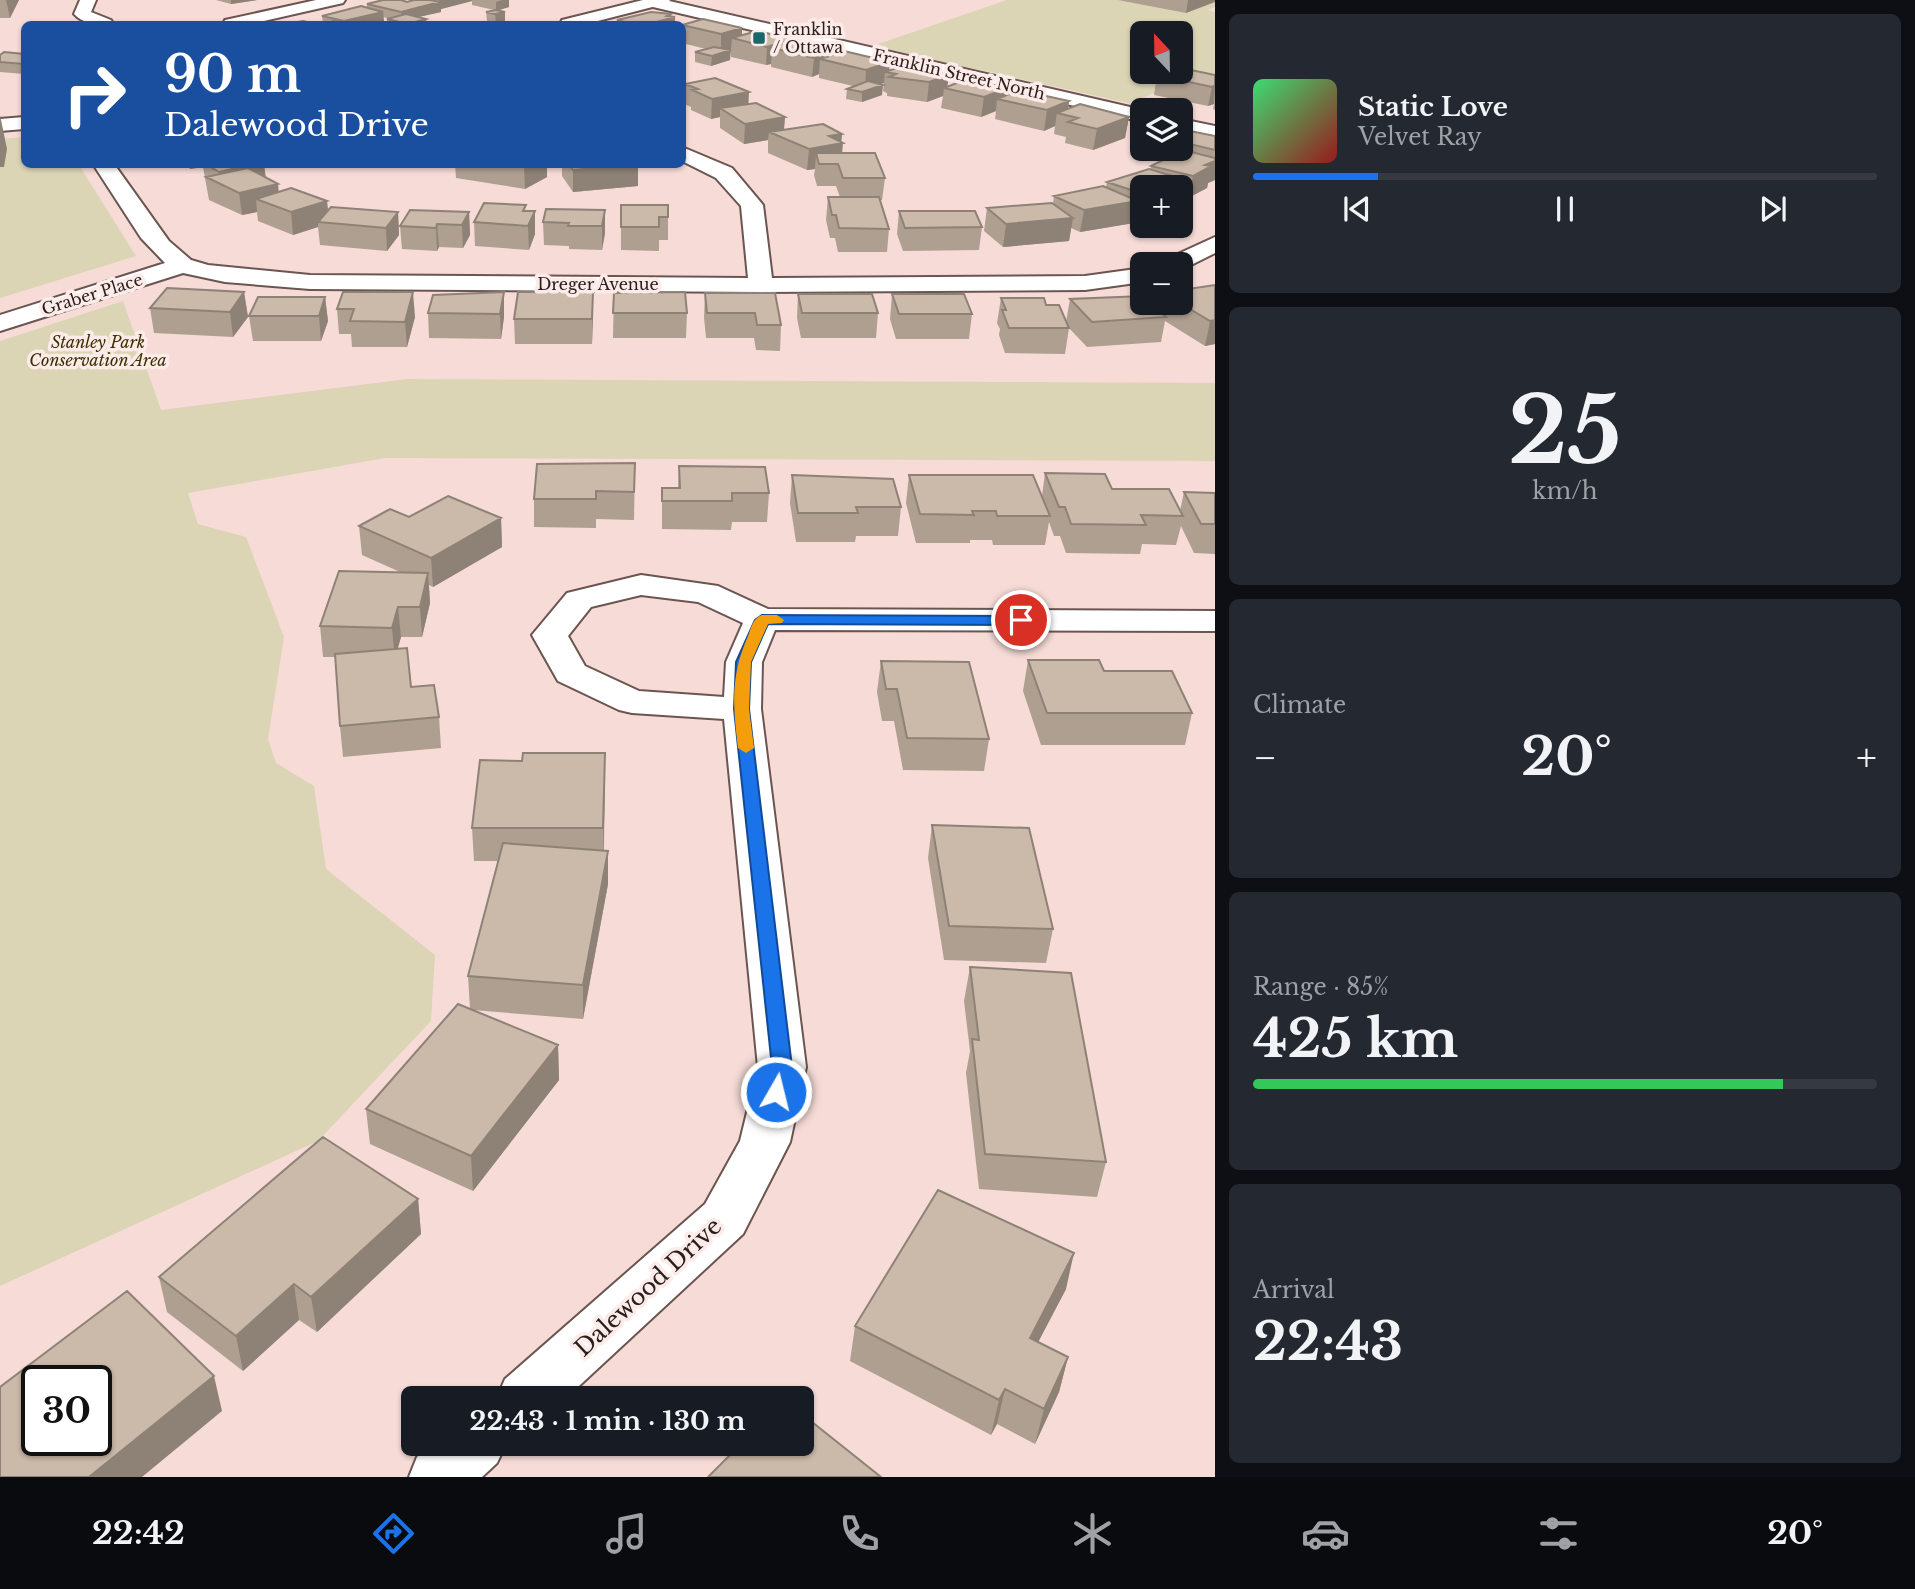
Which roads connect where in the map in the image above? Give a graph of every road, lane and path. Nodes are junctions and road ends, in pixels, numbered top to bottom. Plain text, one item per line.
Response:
1 (337, 0) edge
2 (658, 1) edge
3 (80, 13) edge
4 (98, 21) edge
5 (244, 21) edge
6 (580, 21) edge
7 (1130, 113) edge
8 (21, 123) edge
9 (0, 125) edge
10 (1193, 127) edge
11 (1215, 132) edge
12 (686, 155) edge
13 (106, 168) edge
14 (1215, 244) edge
15 (1193, 255) edge
16 (184, 265) junction
17 (1130, 277) edge
18 (761, 285) junction
19 (0, 323) edge
20 (762, 620) junction
21 (1215, 621) edge
22 (741, 709) junction
23 (539, 1386) edge
24 (463, 1456) edge
25 (439, 1477) edge

1 - 5 street
2 - 6 street
2 - 7 street, Franklin Street North
3 - 4 street
8 - 9 street
10 - 11 street
12 - 18 street
13 - 16 street, Dreger Avenue
14 - 15 street
16 - 18 street, Dreger Avenue
16 - 19 street, Graber Place
17 - 18 street, Dreger Avenue
20 - 21 street
20 - 22 street, Dalewood Drive
20 - 22 street
22 - 23 street, Dalewood Drive
24 - 25 street

